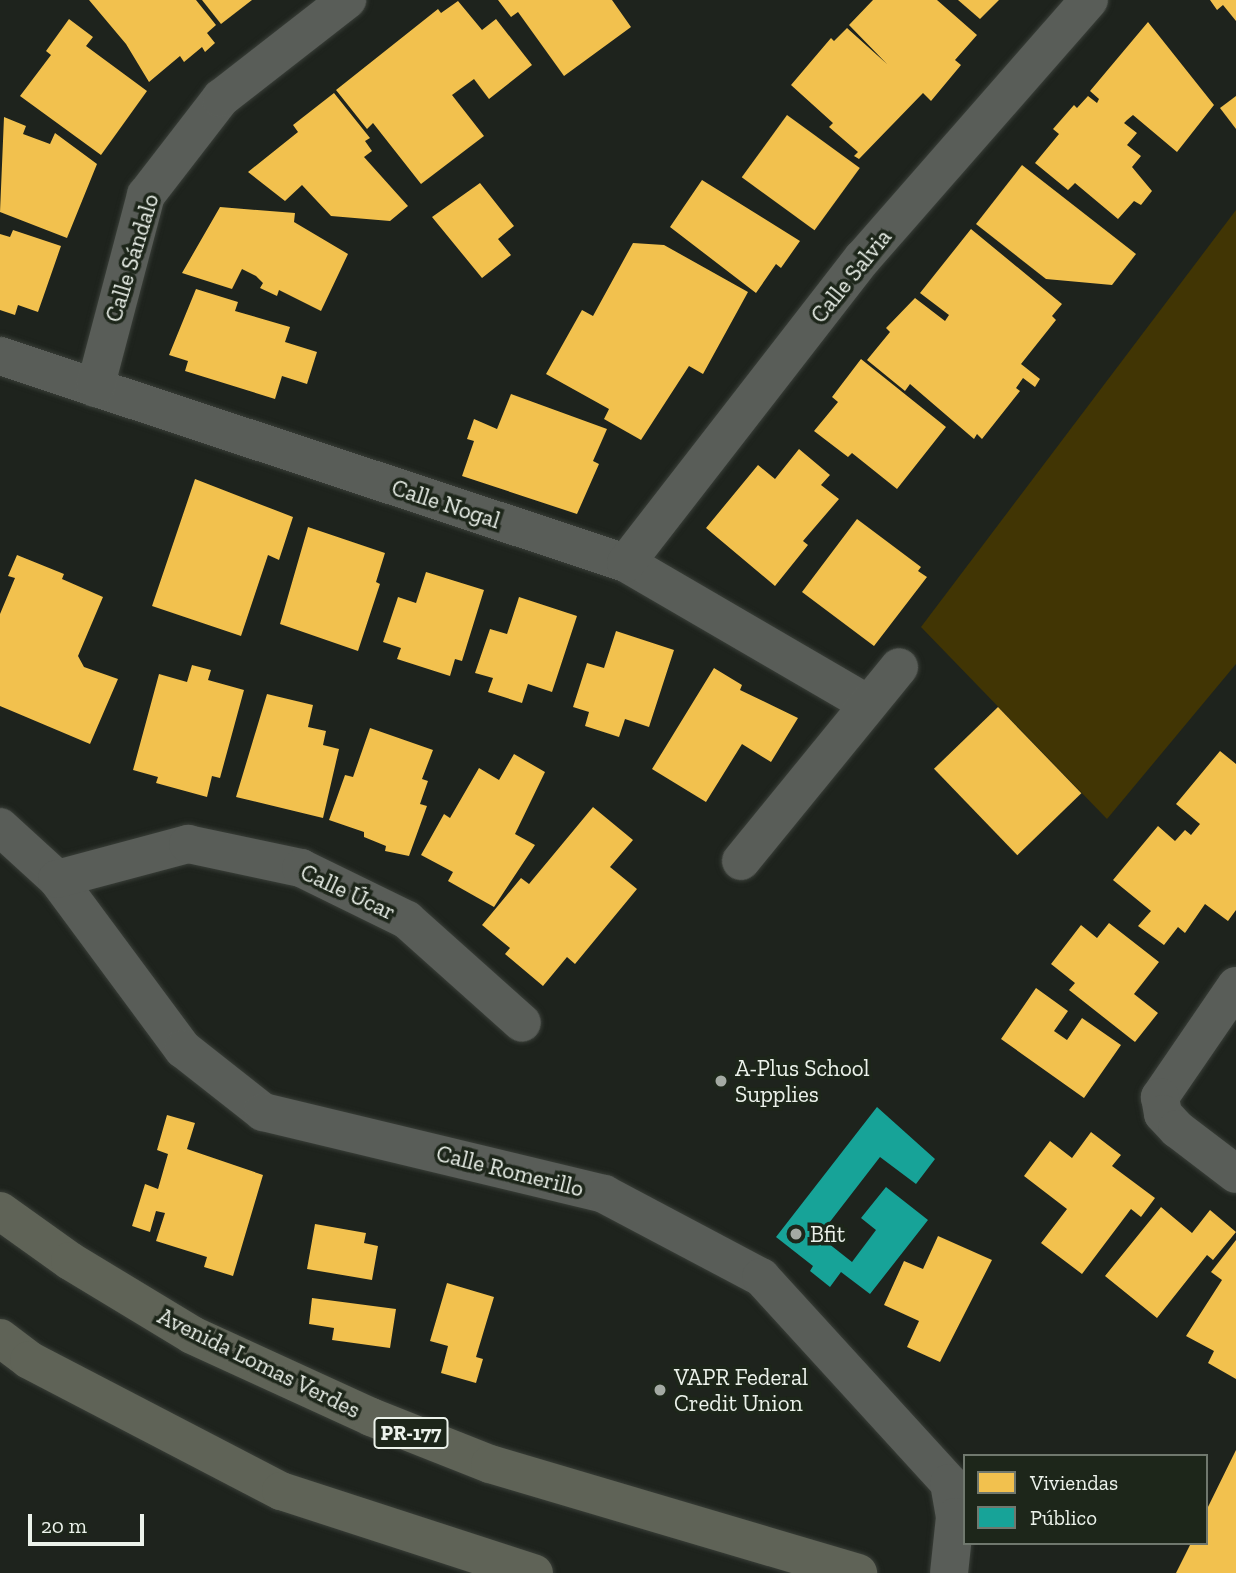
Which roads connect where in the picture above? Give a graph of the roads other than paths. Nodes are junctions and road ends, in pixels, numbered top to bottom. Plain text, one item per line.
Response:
1 (347, 0) edge
2 (1089, 0) edge
3 (0, 356) edge
4 (95, 388) junction
5 (626, 563) junction
6 (899, 667) dead end
7 (868, 704) junction
8 (0, 827) edge
9 (741, 861) dead end
10 (57, 879) junction
11 (1236, 986) edge
12 (522, 1023) dead end
13 (1236, 1174) edge
14 (0, 1211) edge
15 (0, 1338) edge
16 (534, 1573) edge
17 (858, 1573) edge
18 (949, 1573) edge

1 - 4 street, Calle Sándalo
2 - 5 street, Calle Salvia
3 - 4 street, Calle Nogal
4 - 5 street, Calle Nogal
5 - 7 street, Calle Nogal
6 - 7 street
7 - 9 street
8 - 10 street, Calle Romerillo
10 - 12 street, Calle Úcar
10 - 18 street, Calle Romerillo
11 - 13 street
14 - 17 main road, Avenida Lomas Verdes / PR-177
15 - 16 main road

